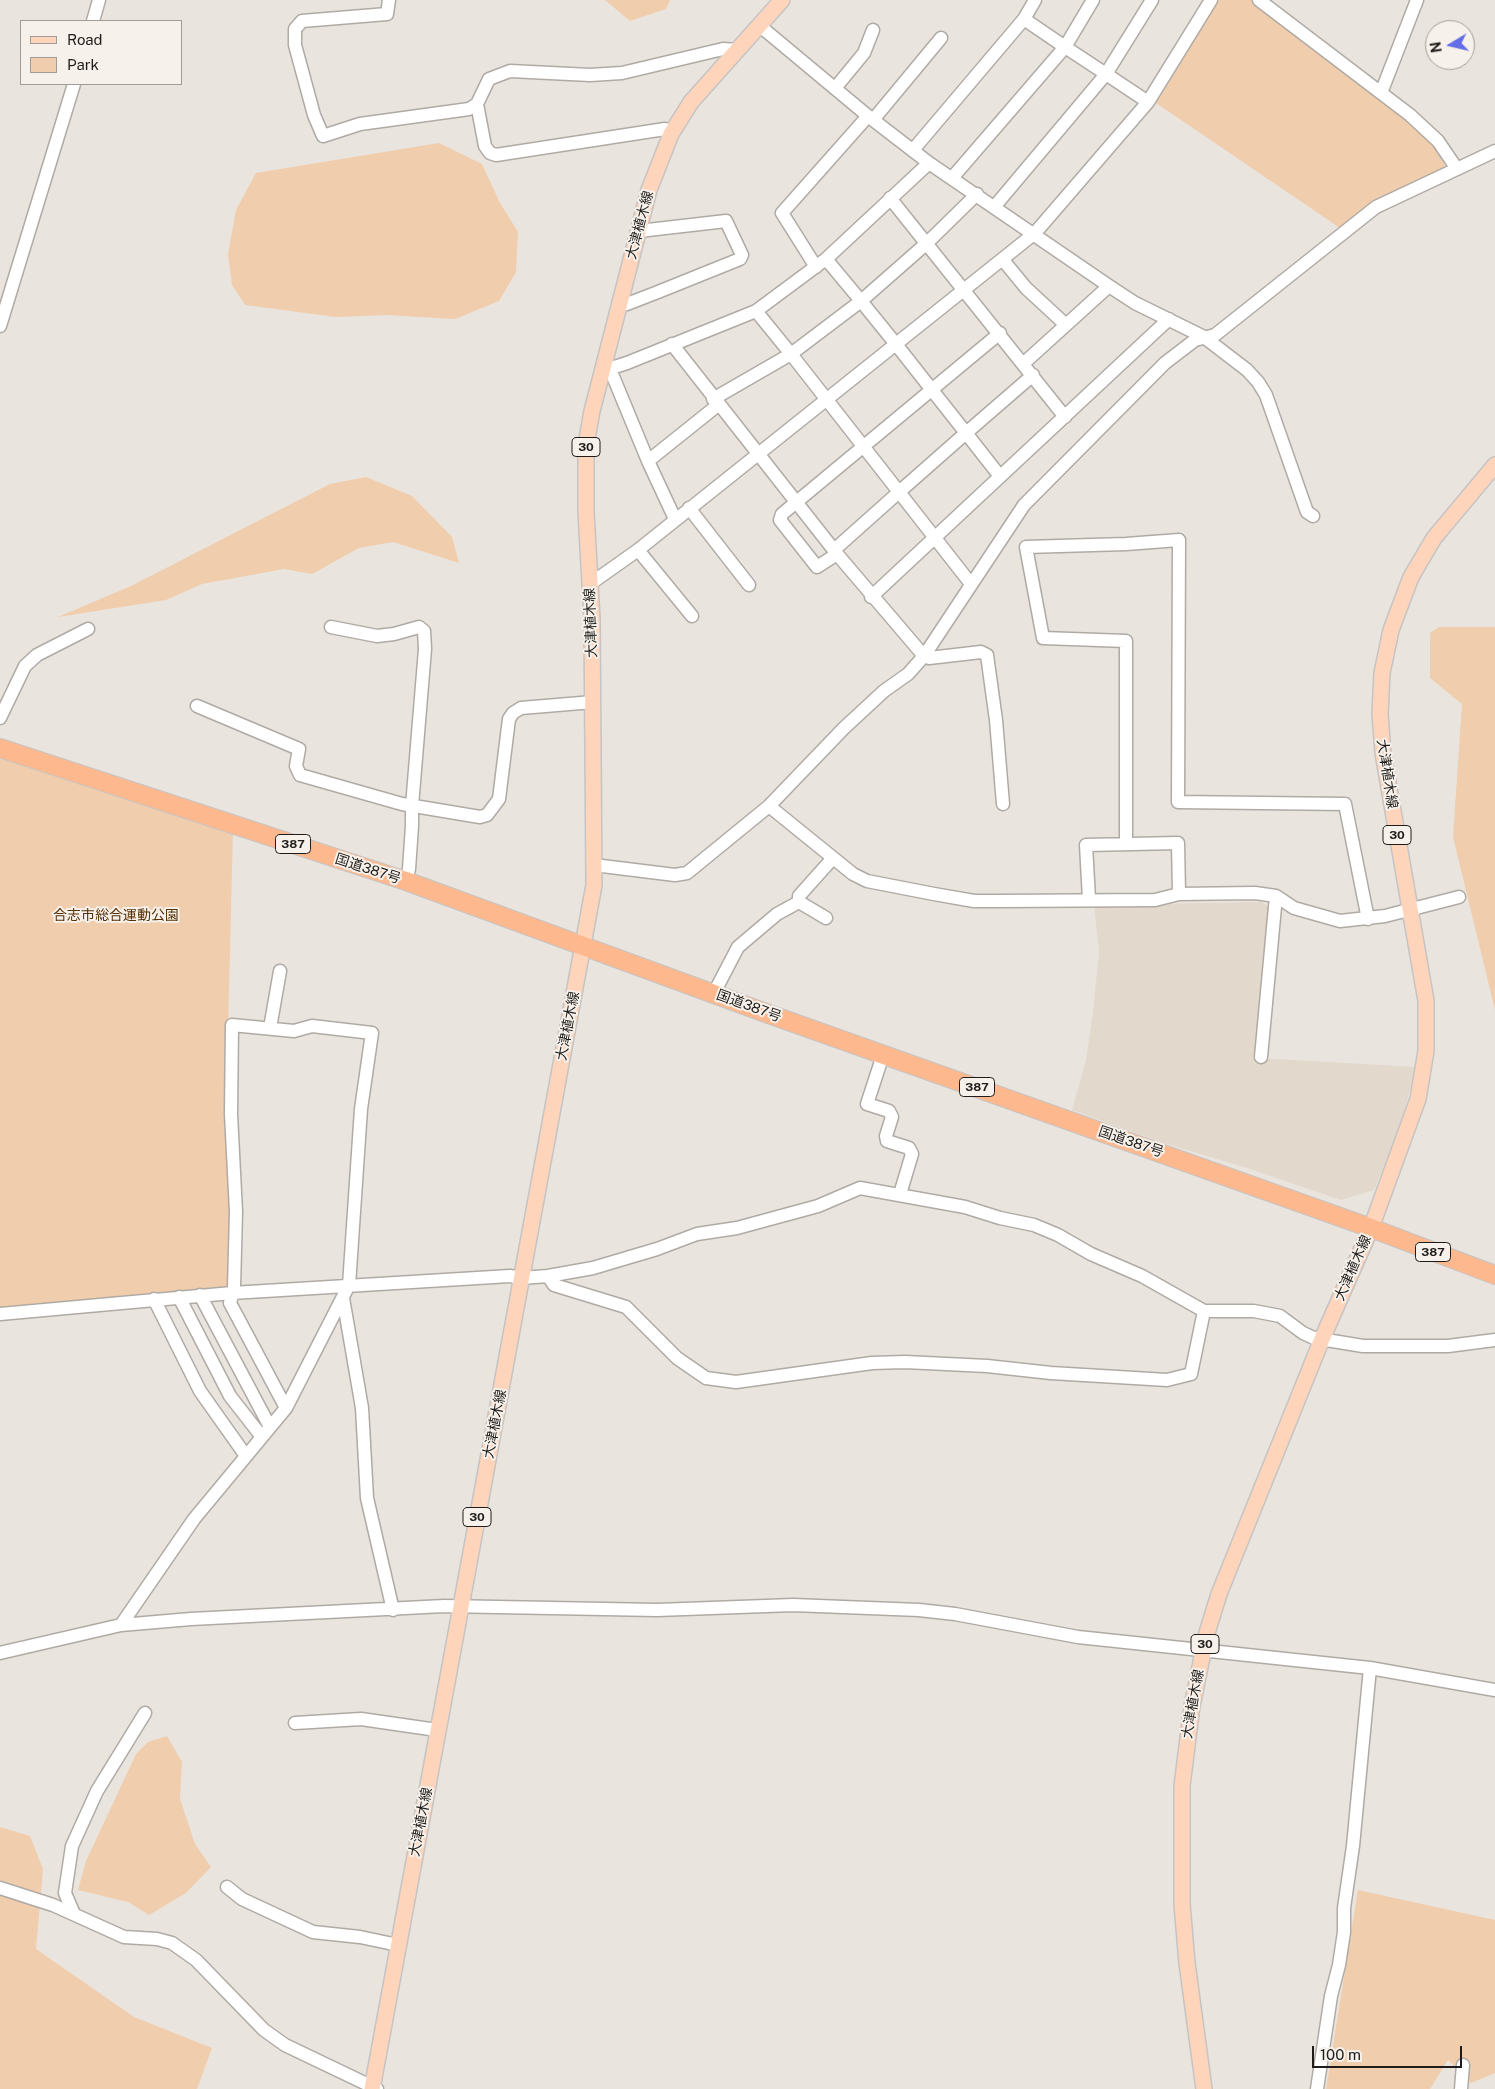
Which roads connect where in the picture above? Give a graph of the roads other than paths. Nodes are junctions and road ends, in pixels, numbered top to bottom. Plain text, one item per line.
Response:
1 (99, 0) edge
2 (389, 0) edge
3 (782, 0) edge
4 (1035, 0) edge
5 (1093, 0) edge
6 (1152, 0) edge
7 (1211, 0) edge
8 (1259, 0) edge
9 (1417, 0) edge
10 (1024, 19) junction
11 (93, 20) edge
12 (760, 26) junction
13 (874, 30) dead end
14 (941, 38) dead end
15 (1064, 47) junction
16 (738, 50) junction
17 (1106, 74) junction
18 (74, 85) edge
19 (836, 87) junction
20 (1381, 93) junction
21 (1148, 102) junction
22 (477, 104) junction
23 (871, 118) junction
24 (673, 131) junction
25 (913, 150) junction
26 (1495, 151) edge
27 (929, 163) junction
28 (1457, 169) junction
29 (952, 178) junction
30 (977, 194) junction
31 (890, 198) junction
32 (995, 206) junction
33 (639, 231) junction
34 (1035, 233) junction
35 (927, 243) junction
36 (1002, 260) junction
37 (821, 263) junction
38 (1109, 286) junction
39 (965, 290) junction
40 (861, 301) junction
41 (619, 304) junction
42 (756, 311) junction
43 (1169, 319) junction
44 (1066, 325) junction
45 (0, 326) edge
46 (1000, 333) junction
47 (1204, 337) junction
48 (672, 344) junction
49 (895, 344) junction
50 (791, 354) junction
51 (1024, 363) junction
52 (606, 370) junction
53 (1033, 375) junction
54 (932, 390) junction
55 (827, 399) junction
56 (715, 402) junction
57 (1065, 417) junction
58 (966, 433) junction
59 (864, 447) junction
60 (756, 454) junction
61 (648, 461) junction
62 (1495, 465) edge
63 (999, 475) junction
64 (899, 492) junction
65 (797, 503) junction
66 (689, 508) junction
67 (1313, 516) dead end
68 (675, 520) junction
69 (935, 538) junction
70 (638, 550) junction
71 (835, 552) junction
72 (590, 584) junction
73 (971, 584) junction
74 (749, 585) dead end
75 (871, 596) junction
76 (692, 616) dead end
77 (331, 627) dead end
78 (88, 629) dead end
79 (924, 656) junction
80 (593, 702) junction
81 (197, 706) dead end
82 (0, 718) edge
83 (0, 748) edge
84 (1003, 804) dead end
85 (412, 806) junction
86 (769, 806) junction
87 (1126, 843) junction
88 (834, 858) junction
89 (594, 865) junction
90 (406, 881) junction
91 (1179, 894) junction
92 (1276, 896) junction
93 (1458, 897) dead end
94 (1089, 899) junction
95 (798, 902) junction
96 (1411, 910) junction
97 (826, 918) dead end
98 (1368, 919) junction
99 (583, 945) junction
100 (283, 972) dead end
101 (714, 993) junction
102 (274, 1028) junction
103 (883, 1055) junction
104 (1261, 1057) dead end
105 (900, 1194) junction
106 (1371, 1228) junction
107 (1495, 1275) edge
108 (548, 1276) junction
109 (521, 1278) junction
110 (350, 1285) junction
111 (232, 1293) junction
112 (200, 1296) junction
113 (179, 1297) junction
114 (343, 1298) junction
115 (154, 1299) junction
116 (1204, 1311) junction
117 (0, 1314) edge
118 (1322, 1339) junction
119 (1495, 1340) edge
120 (286, 1408) junction
121 (266, 1432) junction
122 (246, 1456) junction
123 (460, 1606) junction
124 (393, 1610) junction
125 (122, 1626) junction
126 (1204, 1649) junction
127 (0, 1652) edge
128 (1370, 1668) junction
129 (1495, 1690) edge
130 (145, 1713) dead end
131 (295, 1723) dead end
132 (437, 1730) junction
133 (227, 1887) dead end
134 (0, 1888) edge
135 (74, 1914) junction
136 (398, 1945) junction
137 (1463, 2065) dead end
138 (374, 2088) edge
139 (1204, 2089) edge
140 (1317, 2089) edge
141 (1461, 2089) edge

1 - 11 street
2 - 22 street
3 - 12 main road, 大津植木線 / 30
4 - 10 street
5 - 15 street
6 - 17 street
7 - 21 street
8 - 20 street
9 - 20 street
10 - 15 street
10 - 25 street
12 - 16 main road, 大津植木線 / 30
12 - 19 street
13 - 19 street
14 - 23 street
15 - 17 street
15 - 29 street
16 - 22 street
16 - 24 main road, 大津植木線 / 30
17 - 21 street
17 - 32 street
18 - 45 street
19 - 23 street
20 - 28 street
21 - 34 street
22 - 24 street
23 - 25 street
23 - 37 street
24 - 33 main road, 大津植木線 / 30
25 - 27 street
26 - 28 street
27 - 29 street
27 - 31 street
28 - 47 street
29 - 30 street
30 - 32 street
30 - 35 street
31 - 35 street
31 - 37 street
32 - 34 street
33 - 41 main road, 大津植木線 / 30
33 - 41 street
34 - 36 street
34 - 38 street
35 - 39 street
35 - 40 street
36 - 39 street
36 - 44 street
37 - 40 street
37 - 42 street
38 - 43 street
38 - 44 street
39 - 46 street
39 - 49 street
40 - 49 street
40 - 50 street
41 - 52 main road, 大津植木線 / 30
42 - 48 street
42 - 50 street
43 - 47 street
43 - 57 street
44 - 51 street
46 - 51 street
46 - 54 street
47 - 67 street
47 - 73 street
48 - 52 street
48 - 56 street
49 - 54 street
49 - 55 street
50 - 55 street
50 - 56 street
51 - 53 street
52 - 61 street
52 - 72 main road, 大津植木線 / 30
53 - 57 street
53 - 58 street
54 - 58 street
54 - 59 street
55 - 59 street
55 - 60 street
56 - 60 street
56 - 61 street
57 - 63 street
58 - 63 street
58 - 64 street
59 - 64 street
59 - 65 street
60 - 65 street
60 - 66 street
61 - 68 street
62 - 96 main road, 大津植木線 / 30
63 - 69 street
64 - 69 street
64 - 71 street
65 - 71 street
65 - 71 street
66 - 68 street
66 - 74 street
68 - 70 street
69 - 73 street
69 - 75 street
70 - 72 street
70 - 76 street
71 - 75 street
72 - 80 main road, 大津植木線 / 30
73 - 79 street
75 - 79 street
77 - 85 street
78 - 82 street
79 - 84 street
79 - 86 street
80 - 85 street
80 - 89 main road, 大津植木線 / 30
81 - 85 street
83 - 90 highway, 国道387号 / 387
85 - 90 street
86 - 88 street
86 - 89 street
87 - 91 street
87 - 94 street
87 - 98 street
88 - 94 street
88 - 95 street
89 - 99 main road, 大津植木線 / 30
90 - 99 highway, 国道387号 / 387
91 - 92 street
91 - 94 street
92 - 98 street
92 - 104 street
93 - 96 street
95 - 97 street
95 - 101 street
96 - 98 street
96 - 106 main road, 大津植木線 / 30
99 - 101 highway, 国道387号 / 387
99 - 109 main road, 大津植木線 / 30
100 - 102 street
101 - 103 highway, 国道387号 / 387
102 - 110 street
102 - 111 street
103 - 105 street
103 - 106 highway, 国道387号 / 387
105 - 108 street
105 - 116 street
106 - 107 highway, 国道387号 / 387
106 - 118 main road, 大津植木線 / 30
108 - 109 street
108 - 116 street
109 - 110 street
109 - 123 main road, 大津植木線 / 30
110 - 111 street
110 - 114 street
111 - 112 street
111 - 120 street
112 - 113 street
112 - 121 street
113 - 115 street
113 - 121 street
114 - 120 street
114 - 124 street
115 - 117 street
115 - 122 street
116 - 118 street
118 - 119 street
118 - 126 main road, 大津植木線 / 30
120 - 121 street
121 - 122 street
122 - 125 street
123 - 124 street
123 - 126 street
123 - 132 main road, 大津植木線 / 30
124 - 125 street
125 - 127 street
126 - 128 street
126 - 139 main road, 大津植木線 / 30
128 - 129 street
128 - 140 street
130 - 135 street
131 - 132 street
132 - 136 main road, 大津植木線 / 30
133 - 136 street
134 - 135 street
135 - 138 street
136 - 138 main road, 大津植木線 / 30
137 - 141 street

